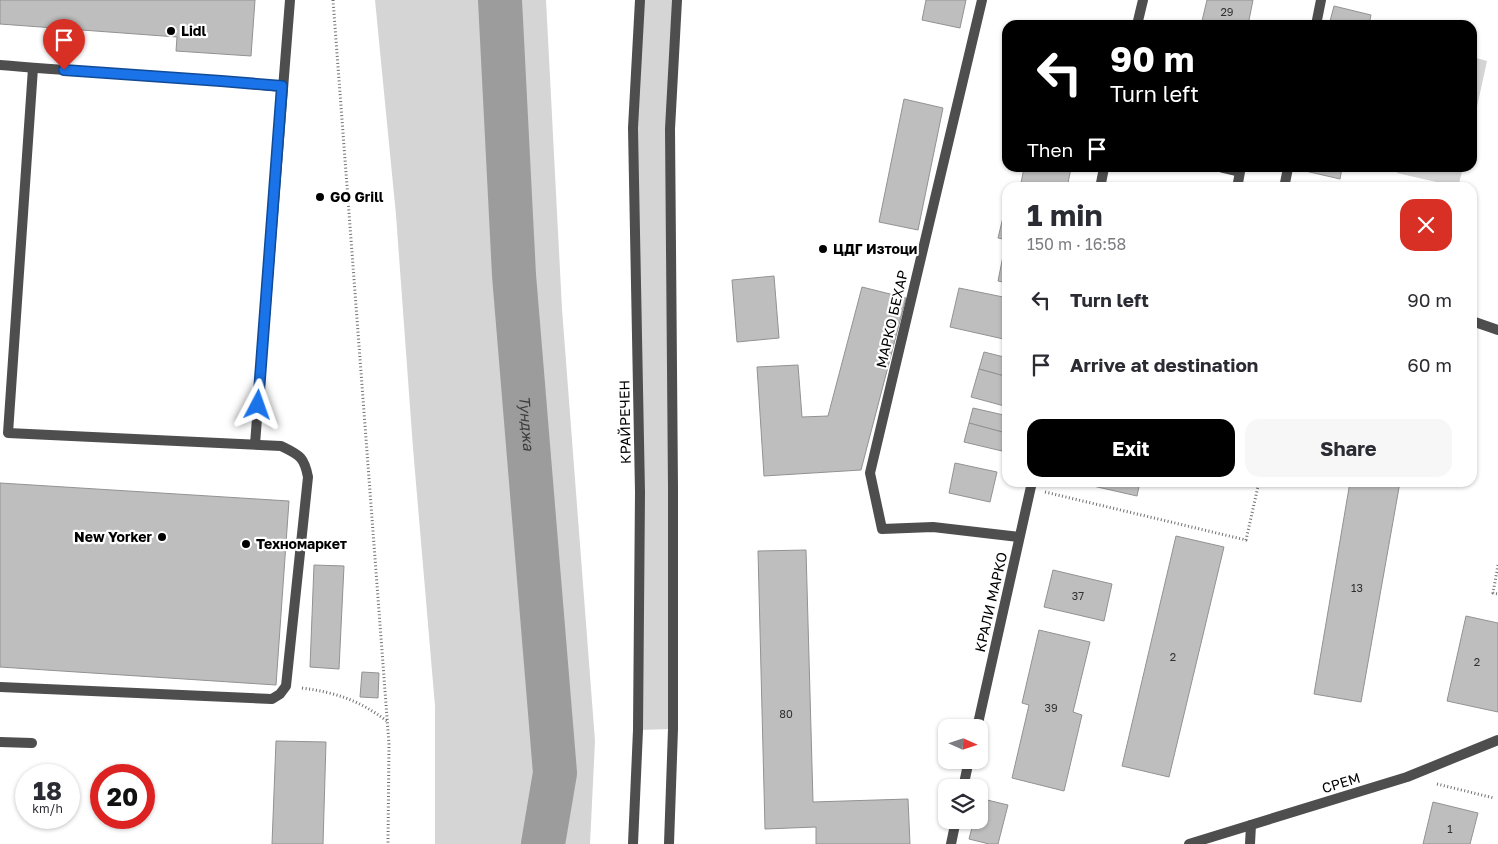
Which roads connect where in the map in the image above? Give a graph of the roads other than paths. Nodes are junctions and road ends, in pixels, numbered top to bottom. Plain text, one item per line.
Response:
1 (290, 0) edge
2 (640, 0) edge
3 (677, 0) edge
4 (982, 0) edge
5 (1142, 0) edge
6 (1321, 0) edge
7 (1138, 20) edge
8 (1317, 20) edge
9 (0, 65) edge
10 (33, 68) junction
11 (282, 86) junction
12 (1477, 323) edge
13 (1498, 330) edge
14 (255, 444) junction
15 (1031, 487) edge
16 (1019, 537) junction
17 (0, 687) edge
18 (979, 719) edge
19 (1498, 740) edge
20 (0, 742) edge
21 (32, 743) dead end
22 (1251, 825) junction
23 (954, 829) edge
24 (633, 844) edge
25 (669, 844) edge
26 (951, 844) edge
27 (1189, 844) edge
28 (1250, 844) edge

1 - 11 street
2 - 24 street, КРАЙРЕЧЕН
3 - 25 street
4 - 16 street, МАРКО БЕХАР
5 - 7 street
6 - 8 street
9 - 10 street
10 - 11 street
10 - 14 street
11 - 14 street
12 - 13 street
14 - 17 street
15 - 16 street, КРАЛИ МАРКО
16 - 18 street, КРАЛИ МАРКО
19 - 22 street, СРЕМ
20 - 21 street
22 - 27 street, СРЕМ
22 - 28 street
23 - 26 street

